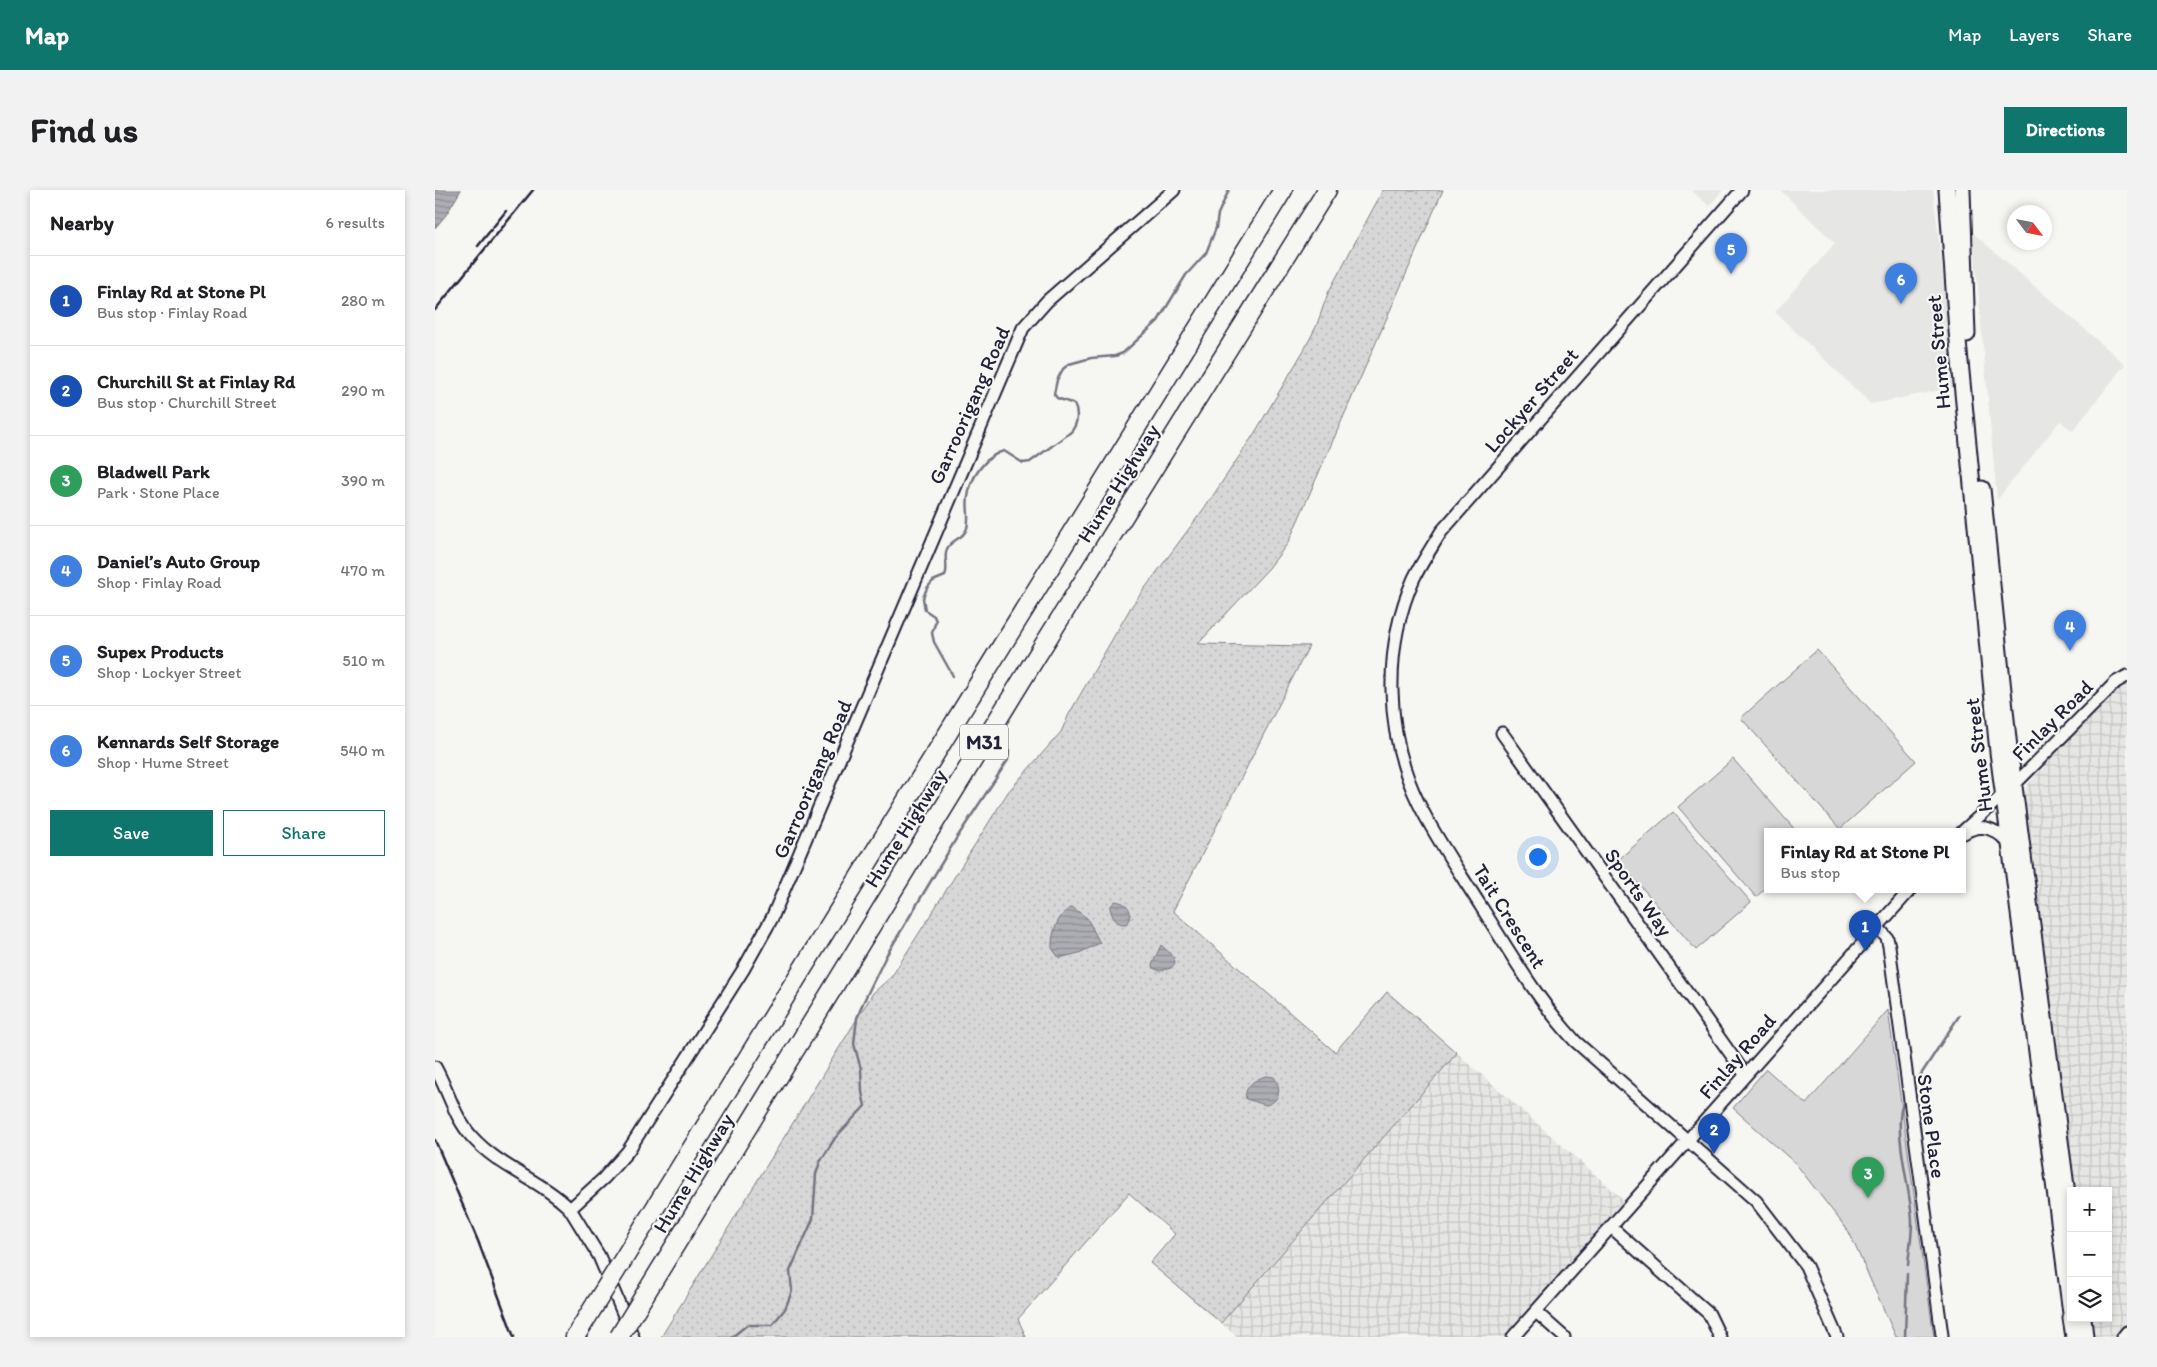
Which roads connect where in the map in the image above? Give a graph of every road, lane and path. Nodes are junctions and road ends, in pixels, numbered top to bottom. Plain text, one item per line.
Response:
1 (1174, 190) edge
2 (1283, 190) edge
3 (1327, 190) edge
4 (1742, 190) edge
5 (1947, 190) edge
6 (1961, 190) edge
7 (1393, 661) joint
8 (2127, 676) edge
9 (1502, 733) dead end
10 (2009, 789) junction
11 (1966, 829) edge
12 (1966, 831) edge
13 (2011, 846) junction
14 (1907, 893) edge
15 (1877, 926) junction
16 (435, 1066) edge
17 (1745, 1074) junction
18 (1687, 1139) junction
19 (2067, 1197) edge
20 (570, 1209) junction
21 (1611, 1227) junction
22 (2067, 1282) edge
23 (1536, 1312) junction
24 (2072, 1322) edge
25 (2083, 1322) edge
26 (2127, 1332) edge
27 (1942, 1335) dead end
28 (575, 1337) edge
29 (619, 1337) edge
30 (633, 1337) edge
31 (1513, 1337) edge
32 (1564, 1337) edge
33 (1720, 1337) edge
34 (1837, 1337) edge
35 (2074, 1337) edge
36 (2085, 1337) edge
37 (2123, 1337) edge

1 - 20 street, Garroorigang Road
2 - 28 highway, Hume Highway / M31, bridge
3 - 29 highway, Hume Highway / M31, bridge
4 - 7 street, Lockyer Street
5 - 10 main road, Hume Street
6 - 10 main road, Hume Street
7 - 18 street, Tait Crescent
8 - 10 street, Finlay Road
9 - 17 street, Sports Way
10 - 11 street, Finlay Road
10 - 13 main road, Hume Street
10 - 19 main road, Hume Street
12 - 13 street
13 - 22 main road, Hume Street
14 - 15 street, Finlay Road
15 - 17 street, Finlay Road
15 - 27 street, Stone Place
16 - 20 street
17 - 18 street, Finlay Road
18 - 21 street, Finlay Road
18 - 34 street, Tait Crescent
20 - 30 street
21 - 23 street, Finlay Road
21 - 33 street
23 - 31 street, Finlay Road
23 - 32 street
24 - 35 main road
25 - 36 main road
26 - 37 street

